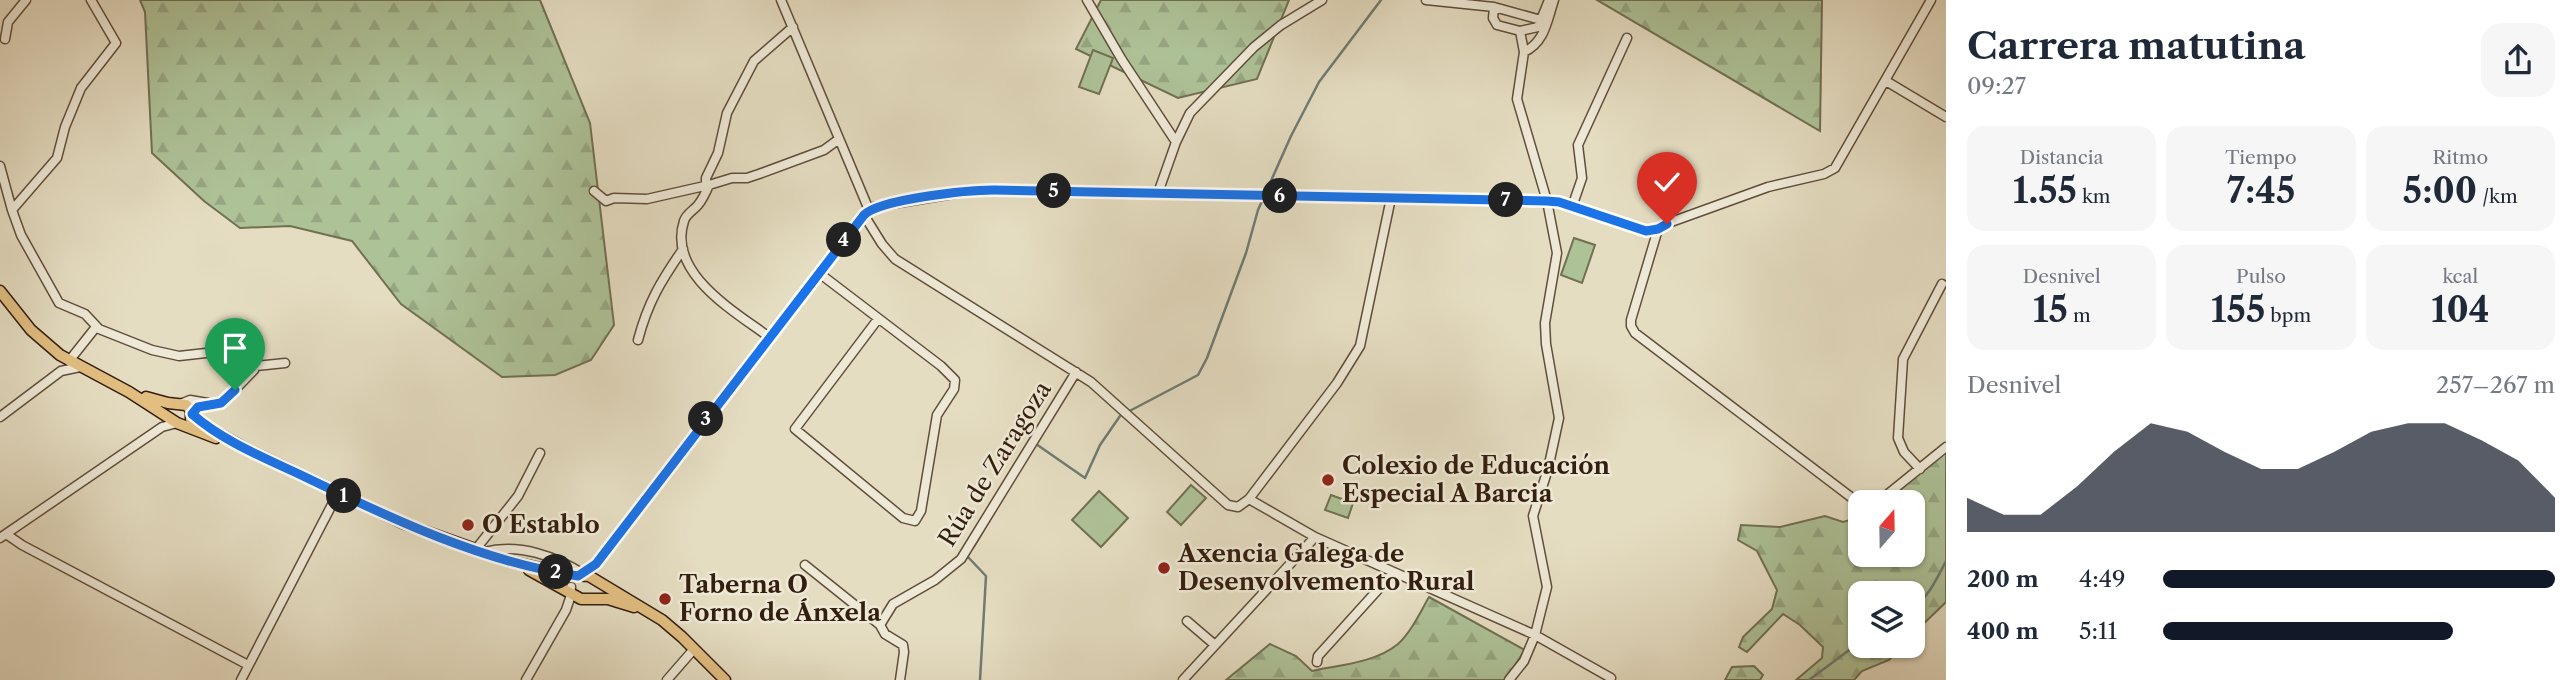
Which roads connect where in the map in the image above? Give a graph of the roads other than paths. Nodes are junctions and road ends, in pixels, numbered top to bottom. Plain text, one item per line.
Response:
1 (26, 0) edge
2 (90, 0) edge
3 (781, 0) edge
4 (1087, 0) edge
5 (1322, 0) edge
6 (1426, 0) edge
7 (1551, 0) edge
8 (1931, 0) edge
9 (1494, 7) junction
10 (1541, 20) junction
11 (793, 27) junction
12 (1520, 31) junction
13 (1627, 38) dead end
14 (5, 39) dead end
15 (1524, 52) junction
16 (1886, 81) junction
17 (1946, 117) edge
18 (839, 139) junction
19 (1177, 142) junction
20 (0, 166) edge
21 (709, 186) junction
22 (594, 191) dead end
23 (1158, 193) junction
24 (1391, 198) junction
25 (1547, 201) junction
26 (1572, 207) junction
27 (12, 210) junction
28 (866, 212) junction
29 (1658, 229) junction
30 (683, 249) junction
31 (819, 273) junction
32 (1942, 284) dead end
33 (0, 291) edge
34 (878, 319) junction
35 (96, 327) junction
36 (769, 337) junction
37 (638, 340) dead end
38 (66, 359) junction
39 (285, 363) dead end
40 (256, 366) junction
41 (80, 367) junction
42 (61, 371) junction
43 (1076, 372) junction
44 (129, 392) junction
45 (211, 404) junction
46 (192, 413) junction
47 (175, 414) junction
48 (0, 417) edge
49 (1946, 447) edge
50 (246, 449) junction
51 (540, 453) dead end
52 (1920, 469) junction
53 (1893, 490) edge
54 (338, 493) junction
55 (1848, 495) edge
56 (1249, 499) junction
57 (3, 536) edge
58 (1315, 537) junction
59 (480, 551) junction
60 (509, 561) junction
61 (805, 565) dead end
62 (1393, 573) junction
63 (589, 578) junction
64 (575, 594) junction
65 (566, 610) junction
66 (657, 617) junction
67 (1187, 621) dead end
68 (880, 625) junction
69 (1535, 635) junction
70 (1215, 645) junction
71 (694, 649) junction
72 (1317, 662) dead end
73 (248, 665) junction
74 (1611, 678) edge
75 (241, 680) edge
76 (526, 680) edge
77 (667, 680) edge
78 (725, 680) edge
79 (900, 680) edge
80 (1183, 680) edge
81 (1509, 680) edge

1 - 14 street
2 - 27 street
3 - 11 street
4 - 19 street
5 - 19 street
6 - 9 street
7 - 10 street
7 - 15 street
8 - 16 street
9 - 10 street
9 - 12 street
10 - 12 street
11 - 18 street
11 - 21 street
12 - 15 street
13 - 26 street
15 - 25 street
16 - 17 street
16 - 29 street
18 - 21 street
18 - 28 street
19 - 23 street
20 - 27 street
21 - 22 street
21 - 30 street
23 - 24 street
23 - 28 street
24 - 25 street
24 - 56 street
25 - 26 street
25 - 69 street
26 - 29 street
27 - 35 street
28 - 31 street
28 - 43 street
29 - 55 street
30 - 36 street
30 - 37 street
31 - 34 street
31 - 36 street
32 - 52 street
33 - 38 main road
34 - 34 street
35 - 38 street
35 - 40 street
36 - 63 street
38 - 41 main road
38 - 42 street
39 - 40 street
40 - 45 street
41 - 42 street
41 - 44 main road
42 - 48 street
43 - 56 street
43 - 68 street, Rúa de Zaragoza
44 - 47 main road
44 - 47 main road
45 - 46 street
45 - 47 street
46 - 47 main road
46 - 47 main road
46 - 50 main road
47 - 50 main road
47 - 57 street
49 - 52 street
50 - 54 main road
51 - 59 street
52 - 53 street
54 - 59 main road
54 - 73 street
56 - 58 street
57 - 73 street
58 - 62 street
58 - 70 street
59 - 60 main road
59 - 63 street
60 - 63 main road
60 - 64 main road
61 - 68 street
62 - 69 street
62 - 72 street
63 - 64 main road
63 - 64 main road
63 - 66 main road
64 - 65 street
64 - 65 street
64 - 66 main road
65 - 76 street
66 - 71 main road
67 - 70 street
68 - 79 street
69 - 74 street
69 - 81 street
70 - 80 street
71 - 77 street
71 - 78 main road
73 - 75 street

